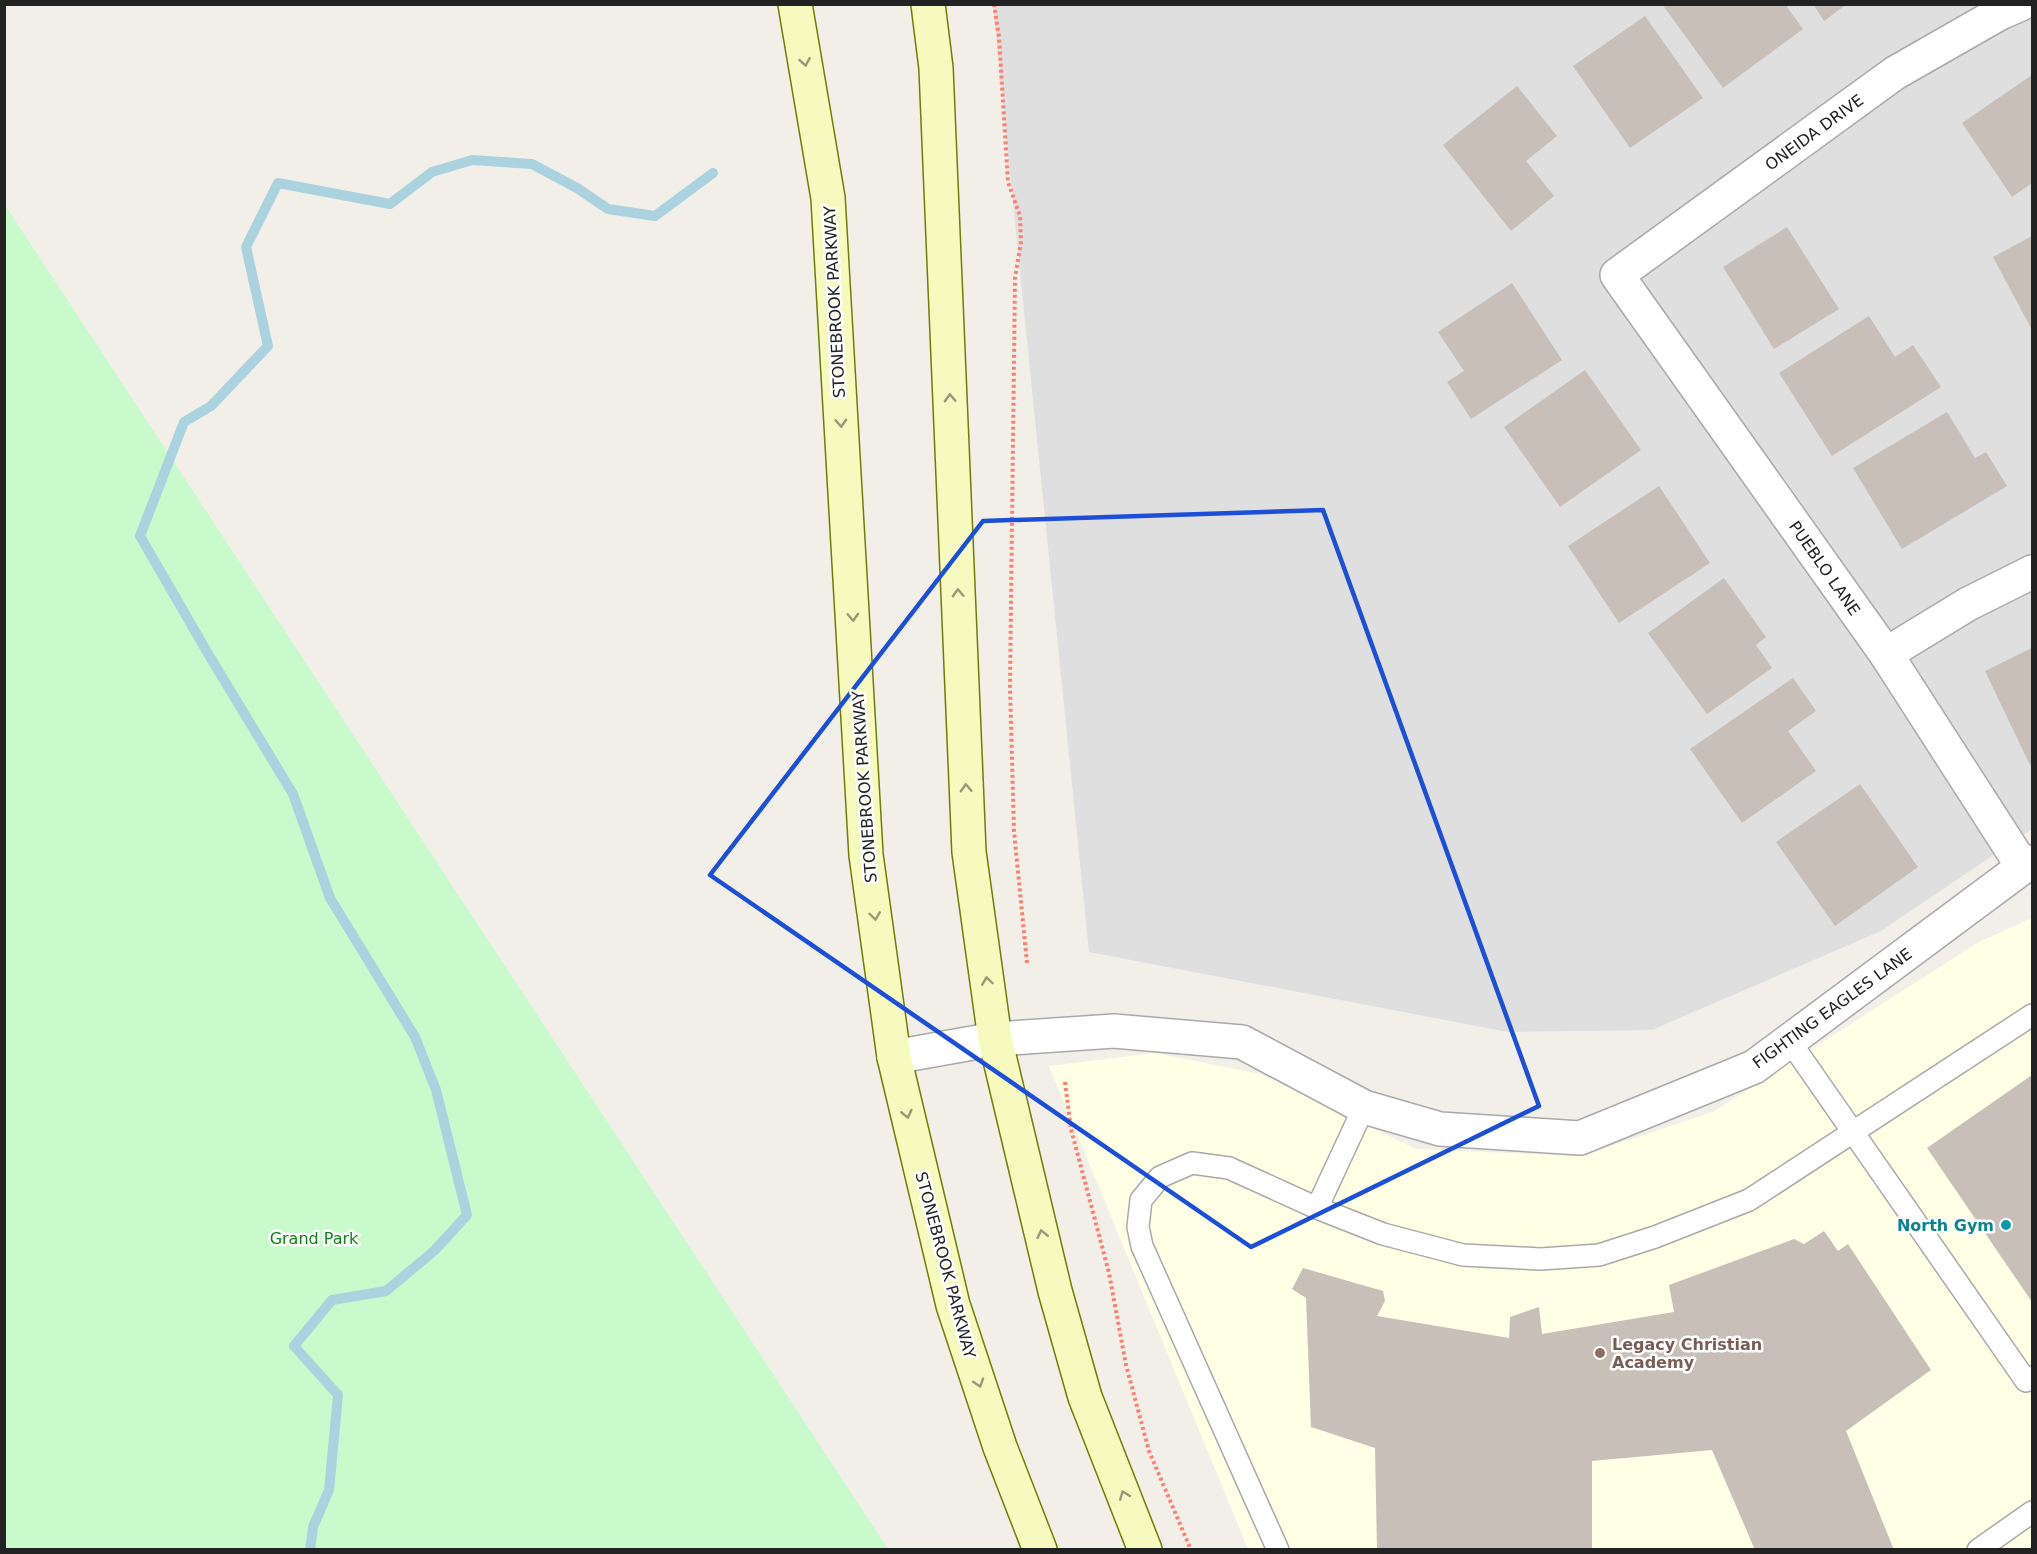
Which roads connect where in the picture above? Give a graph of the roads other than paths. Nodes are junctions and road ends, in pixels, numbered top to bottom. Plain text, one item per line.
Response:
1 (795, 4) edge
2 (928, 4) edge
3 (2021, 4) edge
4 (1617, 275) joint
5 (2032, 572) edge
6 (1886, 654) junction
7 (2029, 870) edge
8 (2032, 1015) edge
9 (995, 1039) junction
10 (1790, 1040) junction
11 (894, 1057) junction
12 (1364, 1107) junction
13 (1854, 1132) junction
14 (1317, 1208) junction
15 (2030, 1385) edge
16 (2032, 1512) edge
17 (1040, 1550) edge
18 (1145, 1550) edge
19 (1278, 1550) edge
20 (1978, 1550) edge

1 -> 11 main road, STONEBROOK PARKWAY
9 -> 2 main road
3 - 4 street, ONEIDA DRIVE
4 - 6 street, PUEBLO LANE
5 - 6 street
6 - 7 street, PUEBLO LANE
7 - 10 street, FIGHTING EAGLES LANE
8 - 13 lane
9 - 11 street, FIGHTING EAGLES LANE
9 - 12 street, FIGHTING EAGLES LANE
18 -> 9 main road
10 - 12 street, FIGHTING EAGLES LANE
10 - 13 lane
11 -> 17 main road, STONEBROOK PARKWAY
12 - 14 lane
13 - 14 lane
13 - 15 lane
14 - 19 lane
16 - 20 lane

